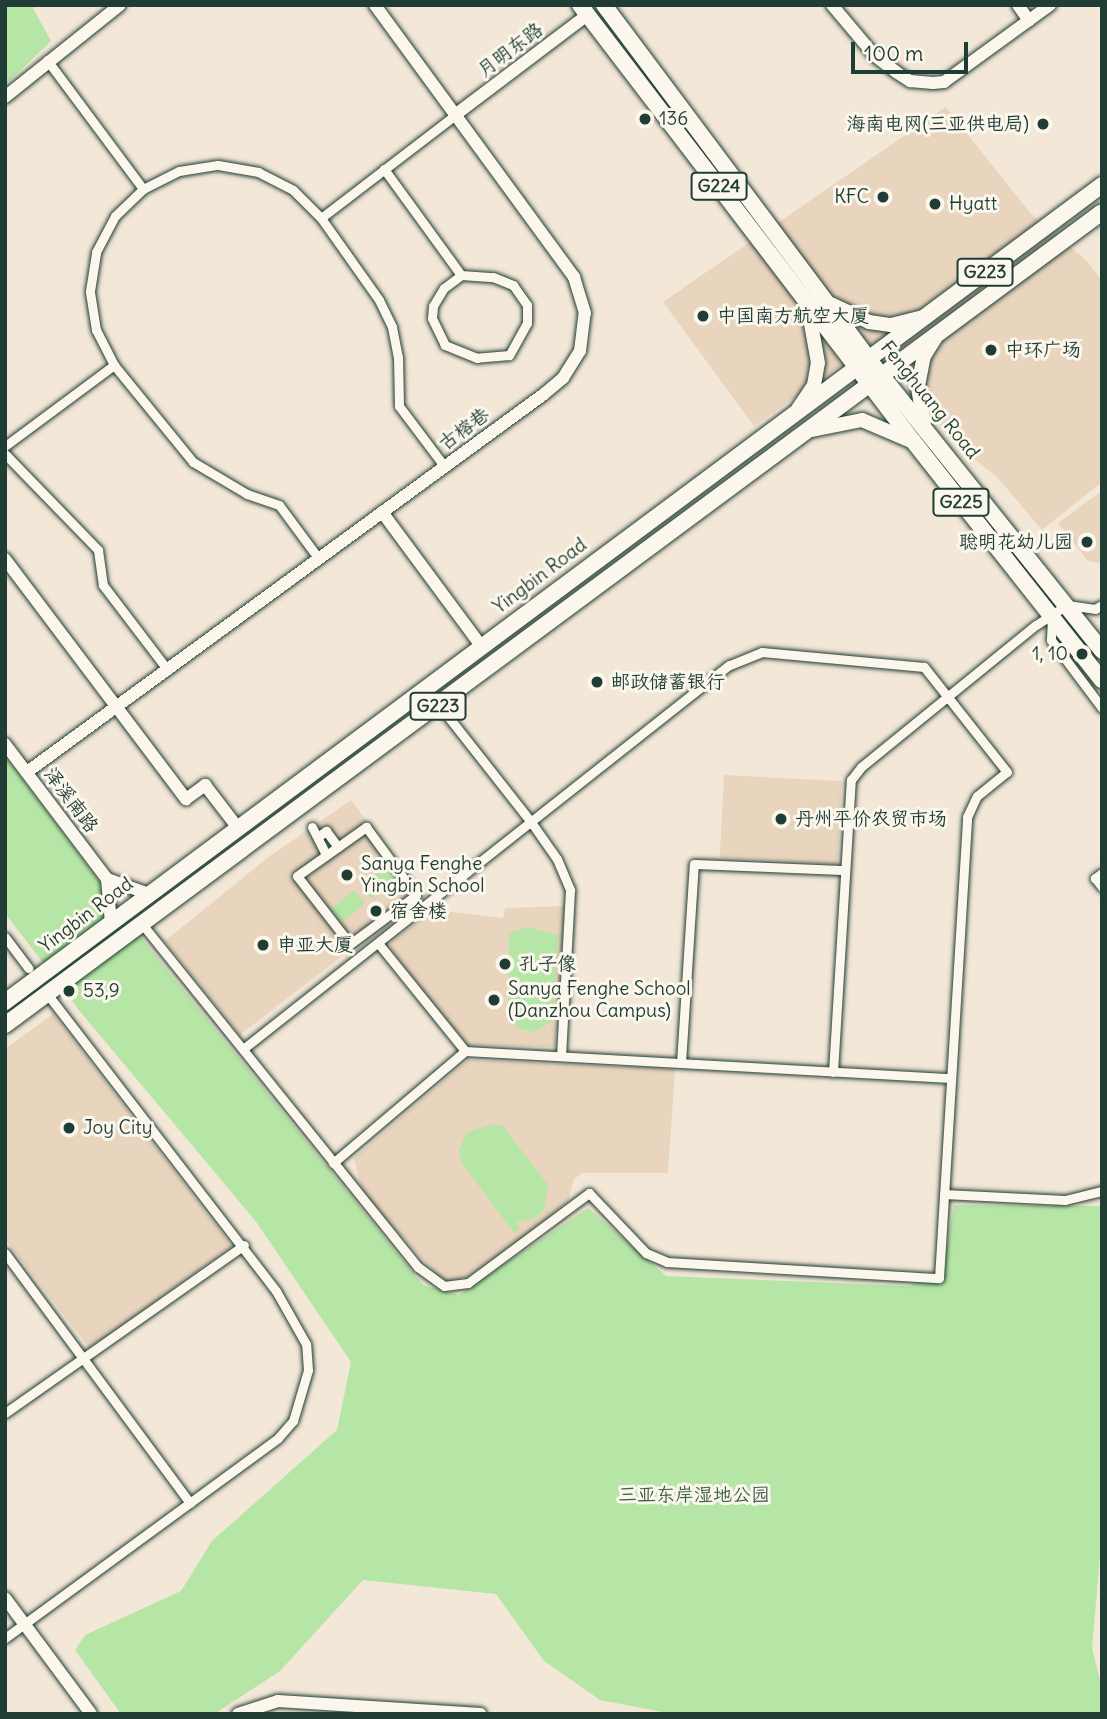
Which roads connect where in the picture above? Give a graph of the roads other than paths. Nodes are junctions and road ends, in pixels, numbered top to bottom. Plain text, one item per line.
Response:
1 (120, 5) edge
2 (375, 5) edge
3 (604, 5) edge
4 (832, 5) edge
5 (1018, 5) edge
6 (1050, 5) edge
7 (584, 10) edge
8 (1029, 21) junction
9 (47, 60) junction
10 (5, 97) edge
11 (456, 115) junction
12 (384, 169) junction
13 (1102, 185) edge
14 (143, 189) junction
15 (1102, 212) edge
16 (321, 218) junction
17 (461, 275) junction
18 (826, 301) junction
19 (807, 302) junction
20 (925, 317) junction
21 (937, 335) junction
22 (863, 363) junction
23 (114, 365) junction
24 (876, 381) junction
25 (796, 413) junction
26 (926, 430) junction
27 (807, 431) junction
28 (913, 442) junction
29 (5, 446) edge
30 (5, 454) edge
31 (444, 467) junction
32 (382, 512) junction
33 (5, 559) edge
34 (319, 559) junction
35 (1102, 605) edge
36 (1068, 606) junction
37 (1052, 618) junction
38 (482, 647) junction
39 (1102, 651) edge
40 (460, 664) junction
41 (167, 669) junction
42 (1102, 680) edge
43 (470, 682) junction
44 (419, 694) junction
45 (950, 698) junction
46 (403, 705) junction
47 (439, 705) junction
48 (116, 706) junction
49 (1102, 708) edge
50 (416, 722) junction
51 (5, 744) edge
52 (27, 772) junction
53 (531, 822) junction
54 (312, 827) dead end
55 (238, 828) junction
56 (319, 836) junction
57 (338, 847) junction
58 (326, 855) junction
59 (843, 870) junction
60 (1102, 873) edge
61 (107, 879) junction
62 (1102, 887) edge
63 (149, 894) junction
64 (111, 923) junction
65 (142, 924) junction
66 (5, 937) edge
67 (378, 943) junction
68 (28, 968) dead end
69 (47, 994) junction
70 (5, 1002) edge
71 (5, 1025) edge
72 (243, 1049) junction
73 (465, 1051) junction
74 (561, 1056) junction
75 (681, 1063) junction
76 (833, 1072) junction
77 (950, 1078) junction
78 (333, 1163) junction
79 (1102, 1191) edge
80 (944, 1194) junction
81 (244, 1245) junction
82 (5, 1253) edge
83 (87, 1359) junction
84 (5, 1413) edge
85 (190, 1503) junction
86 (5, 1598) edge
87 (23, 1624) junction
88 (5, 1638) edge
89 (91, 1714) edge
90 (238, 1714) edge
91 (481, 1714) edge

1 - 9 street
2 - 11 street, 古榕巷
3 - 18 highway, Fenghuang Road / G224
4 - 8 street
5 - 8 street
6 - 8 street
7 - 11 street, 月明东路
7 - 19 highway, Fenghuang Road / G224
9 - 10 street
9 - 14 street
11 - 12 street
11 - 31 street, 古榕巷
12 - 16 street
12 - 17 street
13 - 20 highway, Yingbin Road / G223
14 - 16 street
14 - 23 street
15 - 21 highway, Yingbin Road / G223
16 - 31 street
17 - 17 street
18 - 20 main road
18 - 22 highway, Fenghuang Road / G224
19 - 22 highway, Fenghuang Road / G224
19 - 25 main road
20 - 22 highway, Yingbin Road / G223
21 - 24 highway, Yingbin Road / G223
21 - 26 main road
22 - 24 highway, Fenghuang Road / G224
22 - 25 highway, Yingbin Road / G223
23 - 29 street
23 - 34 street
24 - 26 highway, Fenghuang Road / G225
24 - 27 highway, Yingbin Road / G223
24 - 28 highway, Fenghuang Road / G225
25 - 38 highway, Yingbin Road / G223
26 - 36 highway, Fenghuang Road / G225
27 - 28 main road
27 - 43 highway, Yingbin Road / G223
28 - 37 highway, Fenghuang Road / G225
30 - 41 street
31 - 32 street, 古榕巷
32 - 34 street, 古榕巷
32 - 38 street
33 - 48 street
34 - 41 street, 古榕巷
35 - 36 street
36 - 37 street
36 - 39 highway, Fenghuang Road / G225
37 - 42 highway, Fenghuang Road / G225
37 - 45 street
37 - 49 street
38 - 40 highway, Yingbin Road / G223
40 - 43 highway
40 - 44 highway, Yingbin Road / G223
40 - 47 highway
41 - 48 street, 古榕巷
43 - 47 highway, Yingbin Road / G223
44 - 46 highway, Yingbin Road / G223
44 - 47 street
45 - 53 street
45 - 59 street
45 - 77 street
46 - 50 highway
46 - 55 highway, Yingbin Road / G223
47 - 50 highway, Yingbin Road / G223
47 - 53 street
48 - 52 street, 古榕巷
48 - 55 street
50 - 65 highway, Yingbin Road / G223
51 - 52 street, 泽溪南路
52 - 61 street, 泽溪南路
53 - 67 street
53 - 74 street
54 - 56 street
55 - 63 highway, Yingbin Road / G223
56 - 57 street
56 - 58 street
57 - 58 street
57 - 58 street
59 - 75 street
59 - 76 street
60 - 62 street
61 - 63 street
61 - 64 street
63 - 64 highway, Yingbin Road / G223
64 - 70 highway, Yingbin Road / G223
65 - 69 highway, Yingbin Road / G223
65 - 72 street
66 - 68 street
67 - 72 street
67 - 73 street
69 - 71 highway, Yingbin Road / G223
69 - 81 street
72 - 78 street
73 - 74 street
73 - 78 street
74 - 75 street
75 - 76 street
76 - 77 street
77 - 80 street
78 - 80 street
79 - 80 street
81 - 83 street
81 - 85 street
82 - 83 street
83 - 84 street
83 - 85 street
85 - 87 street
86 - 87 street
87 - 88 street
87 - 89 street
90 - 91 street

